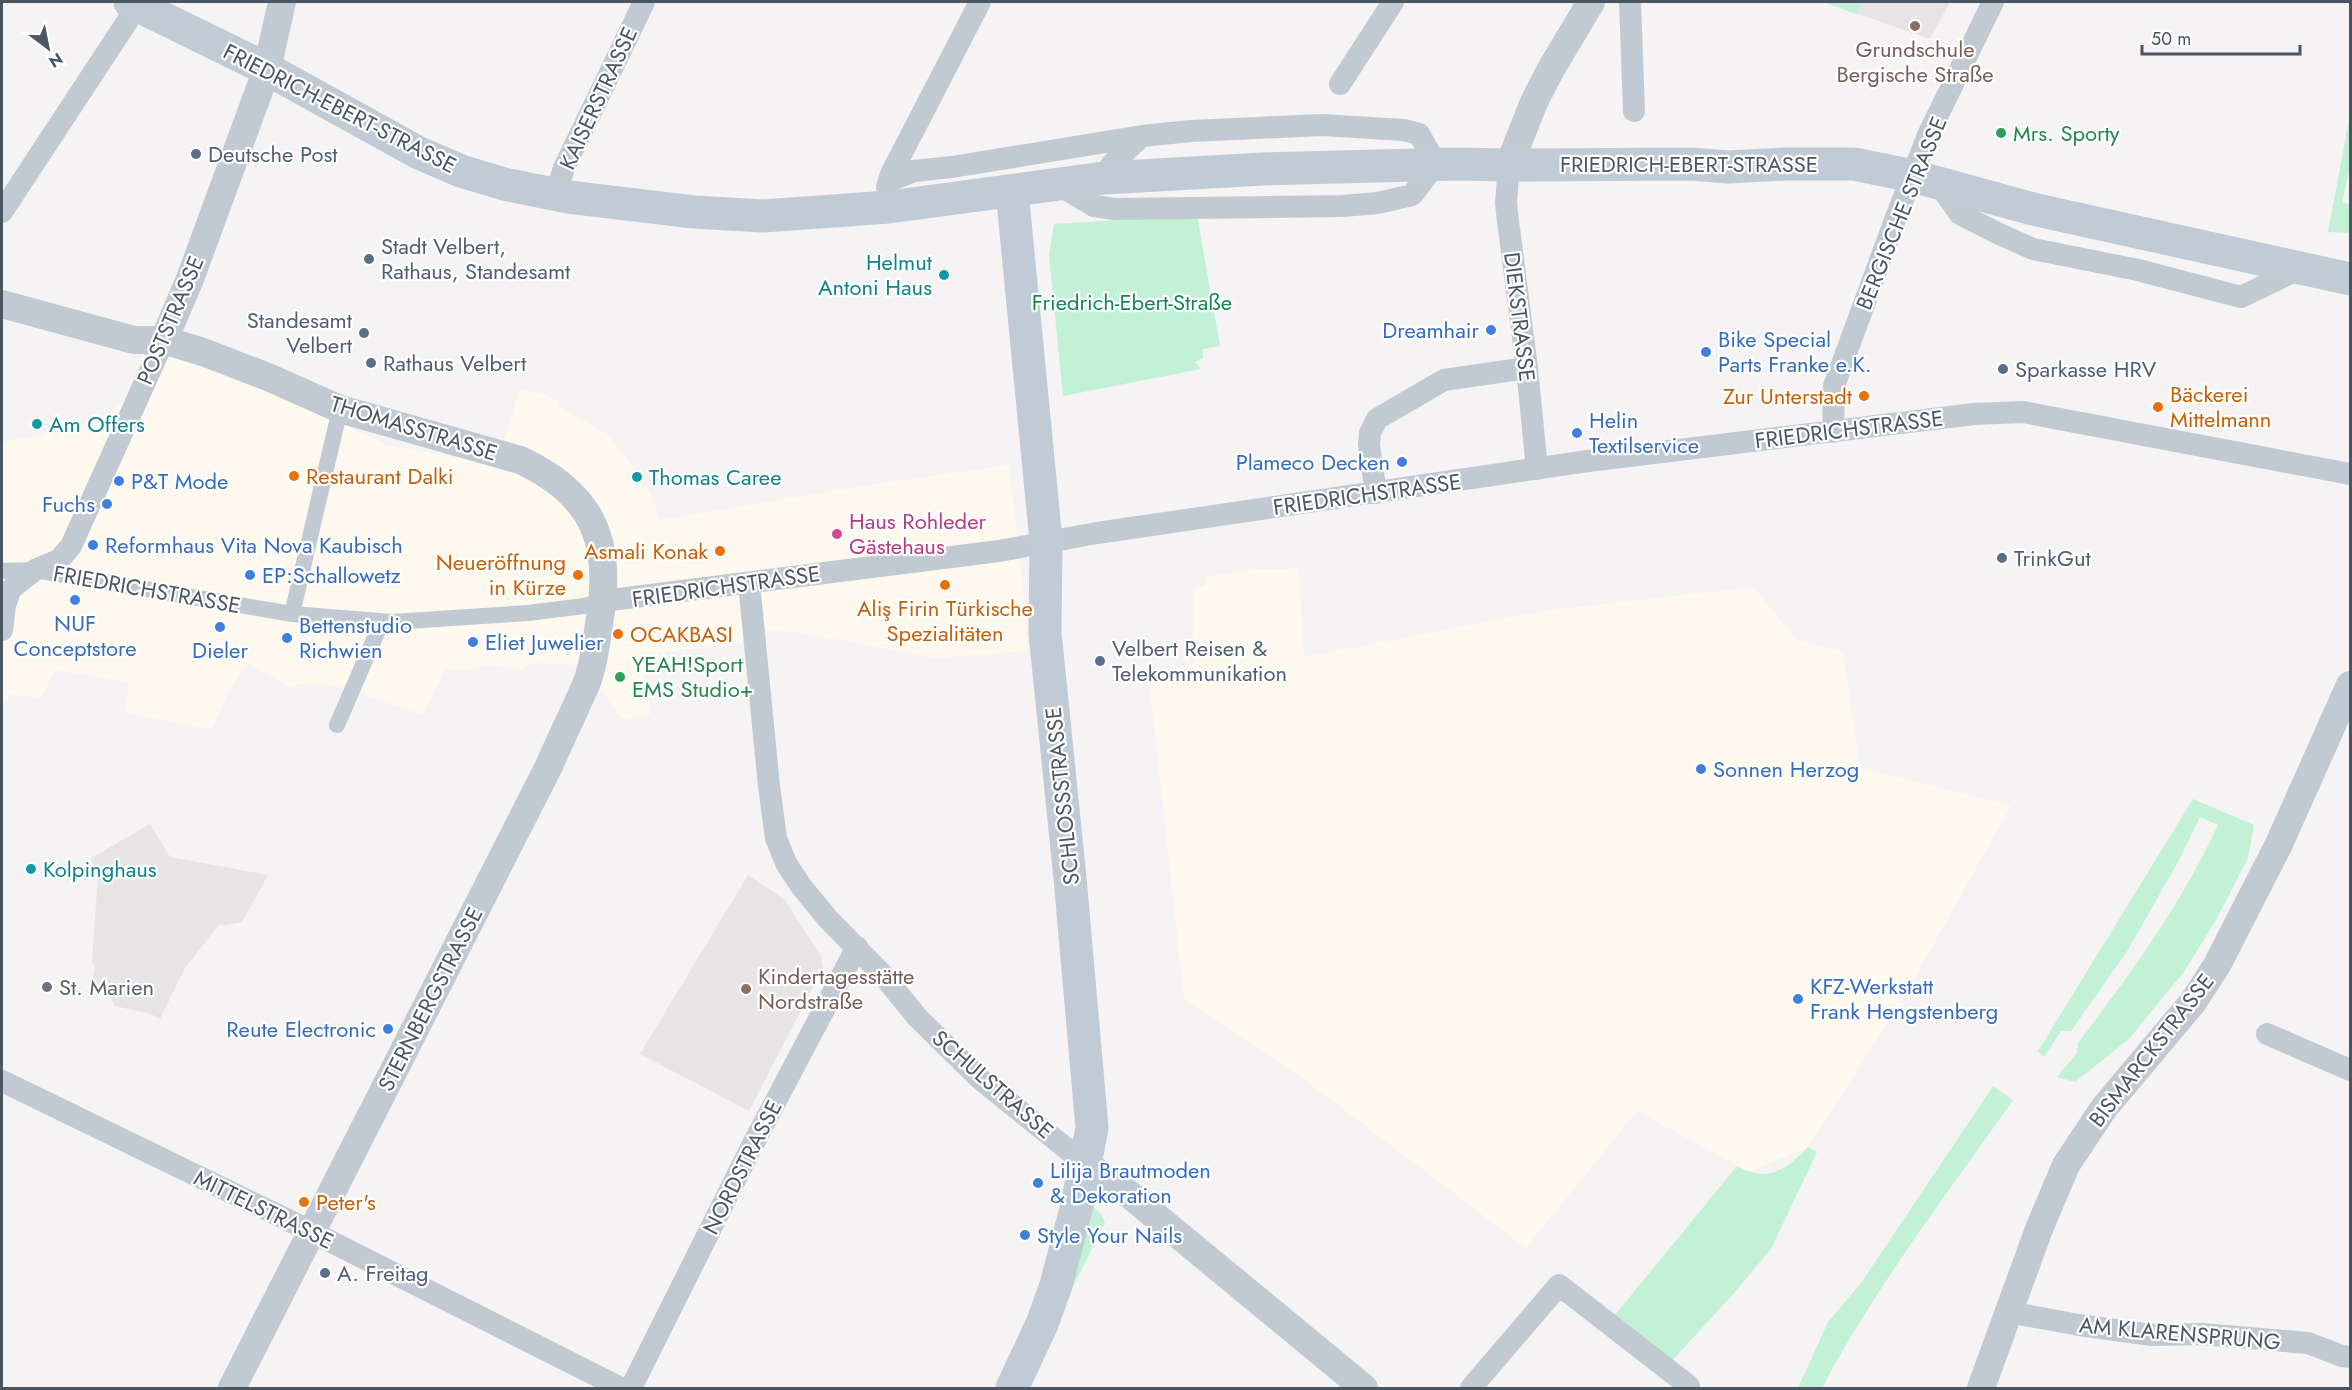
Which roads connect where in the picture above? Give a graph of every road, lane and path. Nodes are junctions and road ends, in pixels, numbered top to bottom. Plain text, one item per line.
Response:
1 (282, 2) edge
2 (644, 2) edge
3 (980, 2) edge
4 (1393, 2) edge
5 (1591, 2) edge
6 (1630, 2) edge
7 (1993, 2) edge
8 (134, 3) edge
9 (267, 69) junction
10 (1340, 84) dead end
11 (1634, 111) dead end
12 (1142, 136) junction
13 (1436, 164) junction
14 (1509, 165) junction
15 (1104, 178) junction
16 (1926, 181) junction
17 (1057, 184) junction
18 (1012, 191) junction
19 (885, 194) junction
20 (555, 195) junction
21 (2, 212) edge
22 (2350, 279) edge
23 (2, 304) edge
24 (164, 340) junction
25 (1527, 368) junction
26 (340, 409) junction
27 (1833, 432) junction
28 (1537, 469) junction
29 (2350, 474) edge
30 (1376, 493) junction
31 (1046, 541) junction
32 (35, 570) junction
33 (2, 571) edge
34 (749, 583) junction
35 (603, 601) junction
36 (292, 614) junction
37 (382, 621) junction
38 (2, 630) edge
39 (2350, 685) edge
40 (337, 725) dead end
41 (857, 947) junction
42 (2267, 1034) dead end
43 (2350, 1070) edge
44 (2, 1081) edge
45 (1083, 1162) junction
46 (311, 1232) junction
47 (2008, 1312) junction
48 (2350, 1357) edge
49 (232, 1389) edge
50 (621, 1389) edge
51 (631, 1389) edge
52 (1012, 1389) edge
53 (1364, 1389) edge
54 (1471, 1389) edge
55 (1688, 1389) edge
56 (1982, 1389) edge

1 - 9 street, POSTSTRASSE
2 - 20 street, KAISERSTRASSE
3 - 19 street
4 - 10 street
5 - 14 street
6 - 11 street
7 - 16 street, BERGISCHE STRASSE
8 - 9 main road, FRIEDRICH-EBERT-STRASSE
8 - 21 street
9 - 20 main road, FRIEDRICH-EBERT-STRASSE
9 - 24 street, POSTSTRASSE
12 - 13 street, FRIEDRICH-EBERT-STRASSE
12 - 15 street
12 - 19 street, FRIEDRICH-EBERT-STRASSE
13 - 14 main road, FRIEDRICH-EBERT-STRASSE
13 - 15 main road, FRIEDRICH-EBERT-STRASSE
13 - 17 street
14 - 16 main road, FRIEDRICH-EBERT-STRASSE
14 - 25 street, DIEKSTRASSE
15 - 17 main road, FRIEDRICH-EBERT-STRASSE
16 - 22 main road, FRIEDRICH-EBERT-STRASSE
16 - 27 street, BERGISCHE STRASSE
17 - 18 main road, FRIEDRICH-EBERT-STRASSE
18 - 19 main road, FRIEDRICH-EBERT-STRASSE
18 - 31 main road, SCHLOSSSTRASSE
19 - 20 main road, FRIEDRICH-EBERT-STRASSE
23 - 24 street, THOMASSTRASSE
24 - 26 street, THOMASSTRASSE
24 - 32 street, POSTSTRASSE
25 - 28 street, DIEKSTRASSE
25 - 30 street
26 - 35 street, THOMASSTRASSE
26 - 36 street
27 - 28 street, FRIEDRICHSTRASSE
27 - 29 street, FRIEDRICHSTRASSE
28 - 30 street, FRIEDRICHSTRASSE
30 - 31 street, FRIEDRICHSTRASSE
31 - 34 street, FRIEDRICHSTRASSE
31 - 45 main road, SCHLOSSSTRASSE
32 - 33 street, FRIEDRICHSTRASSE
32 - 36 street, FRIEDRICHSTRASSE
32 - 38 street, POSTSTRASSE
34 - 35 street, FRIEDRICHSTRASSE
34 - 41 street, SCHULSTRASSE
35 - 37 street, FRIEDRICHSTRASSE
35 - 46 street, STERNBERGSTRASSE
36 - 37 street, FRIEDRICHSTRASSE
37 - 40 street
39 - 47 street, BISMARCKSTRASSE
41 - 45 street, SCHULSTRASSE
41 - 51 street, NORDSTRASSE
42 - 43 street
44 - 46 street, MITTELSTRASSE
45 - 52 main road, SCHLOSSSTRASSE
45 - 53 street, SCHULSTRASSE
46 - 49 street, STERNBERGSTRASSE
46 - 50 street, MITTELSTRASSE
47 - 48 street, AM KLARENSPRUNG
47 - 56 street, BISMARCKSTRASSE
54 - 55 street

